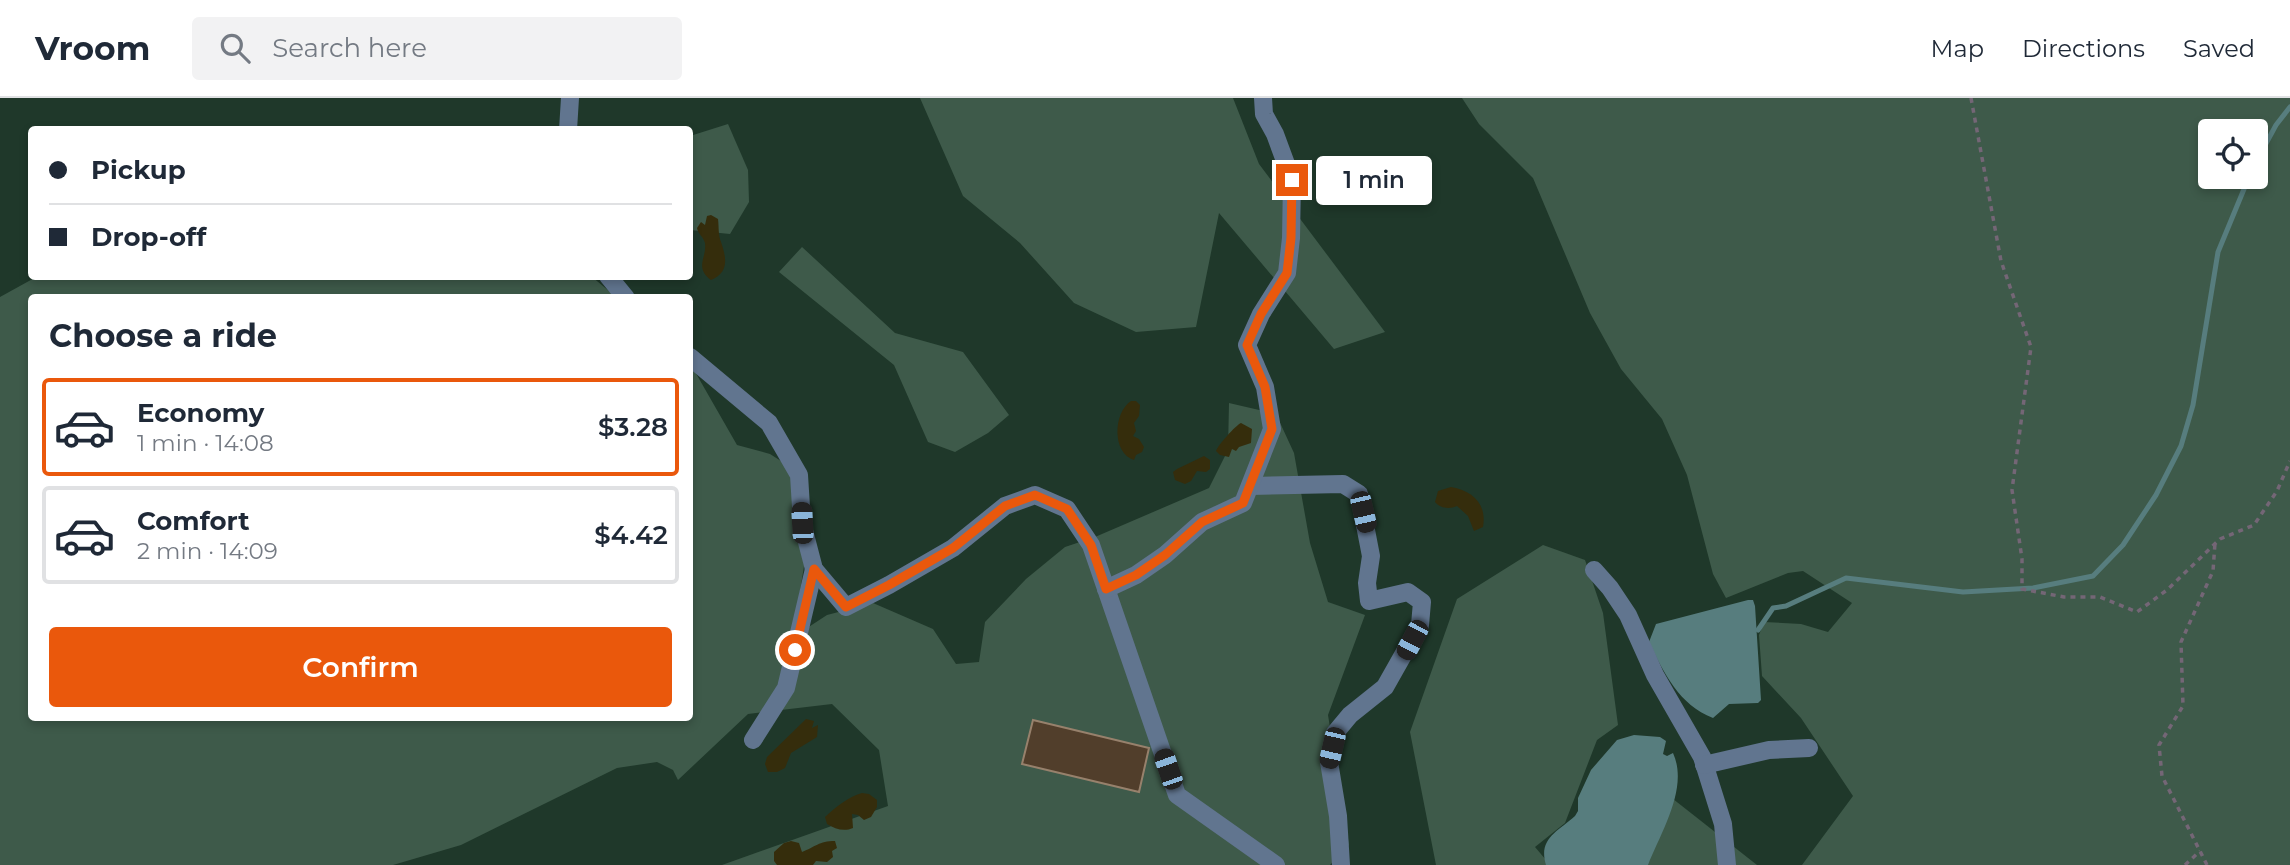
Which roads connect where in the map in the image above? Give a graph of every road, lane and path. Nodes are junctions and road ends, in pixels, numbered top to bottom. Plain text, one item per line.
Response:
1 (570, 98) edge
2 (1263, 98) edge
3 (1971, 98) edge
4 (568, 126) edge
5 (611, 280) edge
6 (623, 294) edge
7 (693, 360) edge
8 (2290, 461) edge
9 (1251, 486) junction
10 (2215, 543) junction
11 (814, 569) junction
12 (1594, 570) dead end
13 (1106, 589) junction
14 (753, 740) dead end
15 (1809, 748) dead end
16 (1704, 765) junction
17 (2200, 851) junction
18 (1276, 865) edge
19 (1341, 865) edge
20 (1727, 865) edge
21 (2185, 865) edge
22 (2207, 865) edge

1 - 4 lane
2 - 9 lane
3 - 10 path
5 - 6 lane
7 - 11 lane
8 - 10 path
9 - 13 lane
9 - 19 lane
10 - 17 path
11 - 13 lane
11 - 14 lane
12 - 16 lane
13 - 18 lane
15 - 16 lane
16 - 20 lane
17 - 21 path
17 - 22 path

